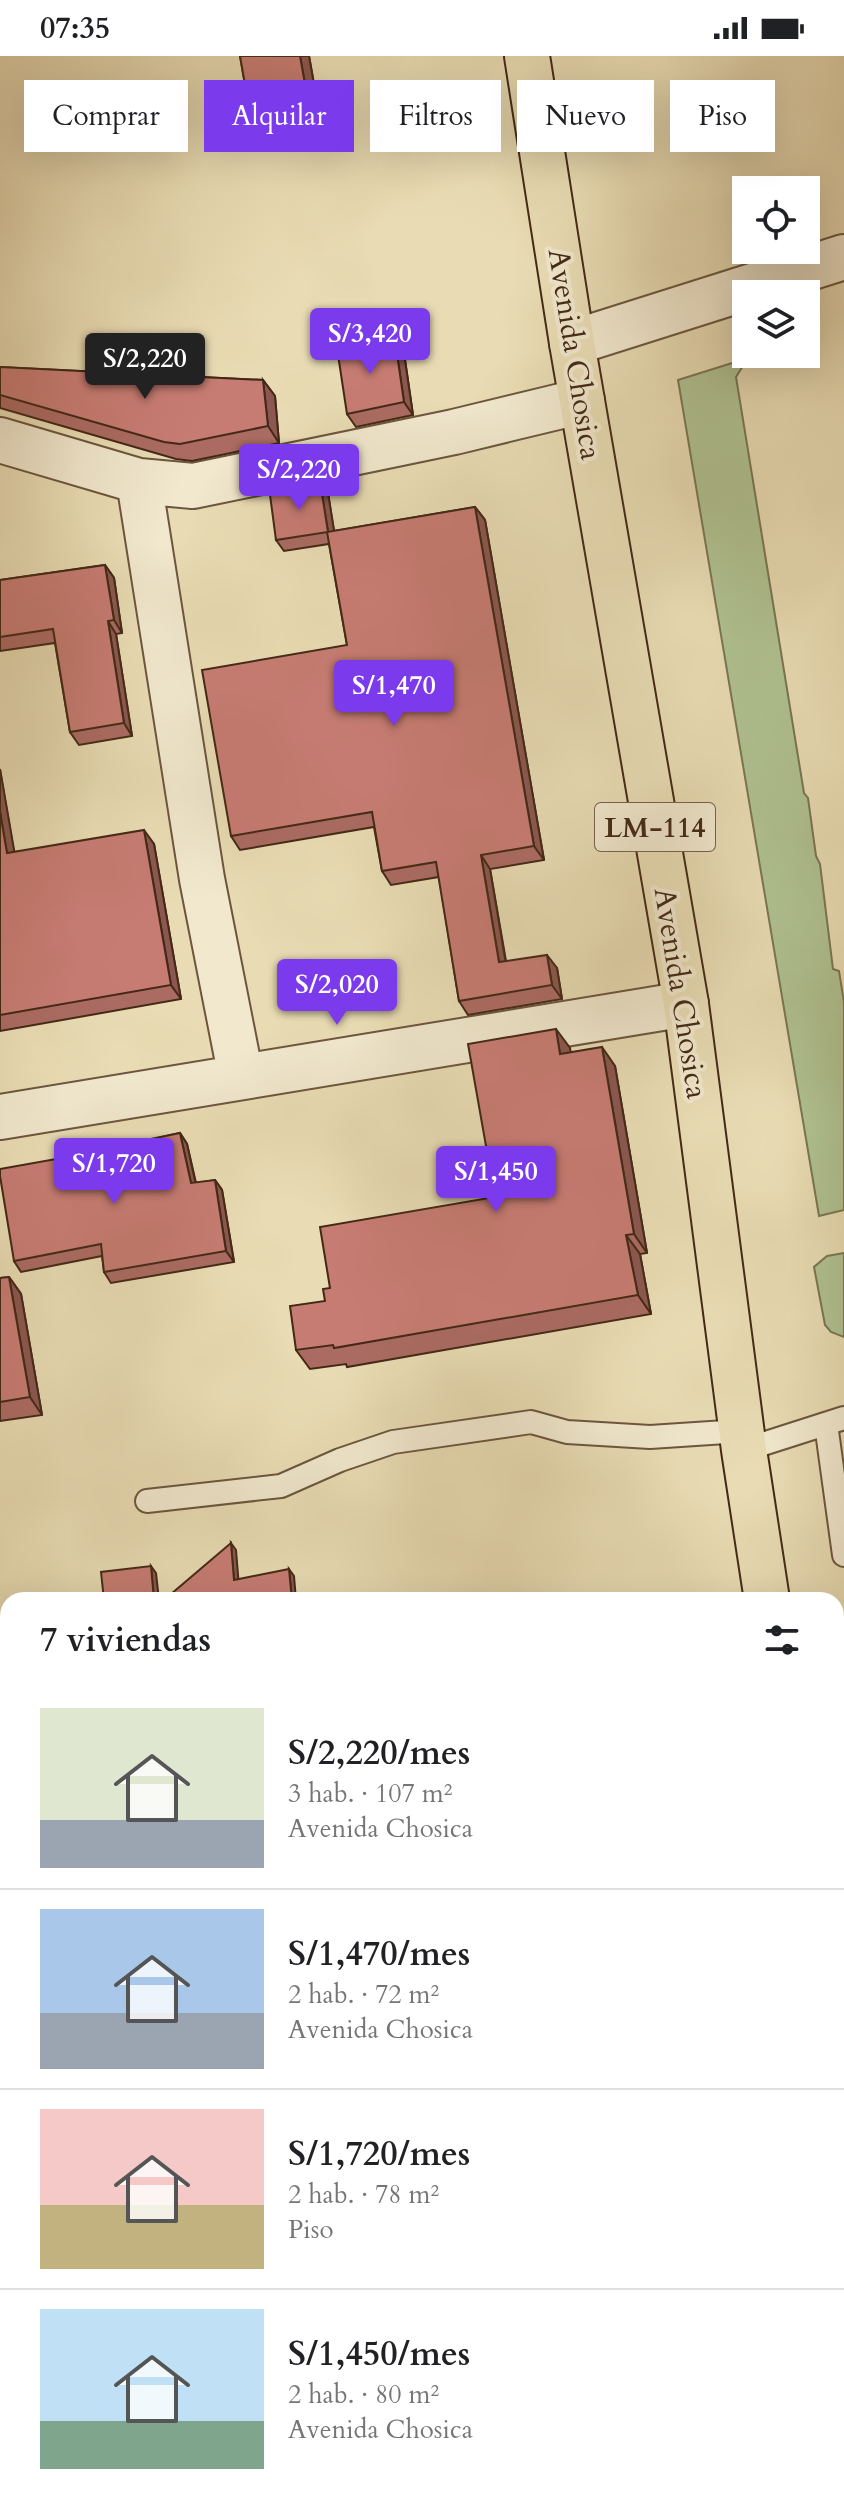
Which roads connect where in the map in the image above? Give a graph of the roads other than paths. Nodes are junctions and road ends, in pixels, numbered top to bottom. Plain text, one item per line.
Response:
1 (527, 56) edge
2 (844, 257) edge
3 (572, 343) junction
4 (582, 401) junction
5 (0, 440) edge
6 (139, 481) junction
7 (686, 1004) junction
8 (241, 1077) junction
9 (0, 1117) edge
10 (835, 1421) edge
11 (742, 1440) junction
12 (147, 1501) dead end
13 (844, 1555) edge
14 (766, 1592) edge

1 - 3 main road, Avenida Chosica / LM-114
2 - 3 street
3 - 4 main road, Avenida Chosica / LM-114
4 - 6 street
4 - 7 main road, Avenida Chosica / LM-114
5 - 6 street
6 - 8 street
7 - 8 street
7 - 11 main road, Avenida Chosica / LM-114
8 - 9 street
10 - 11 lane
10 - 13 lane
11 - 12 lane
11 - 14 main road, Avenida Chosica / LM-114

